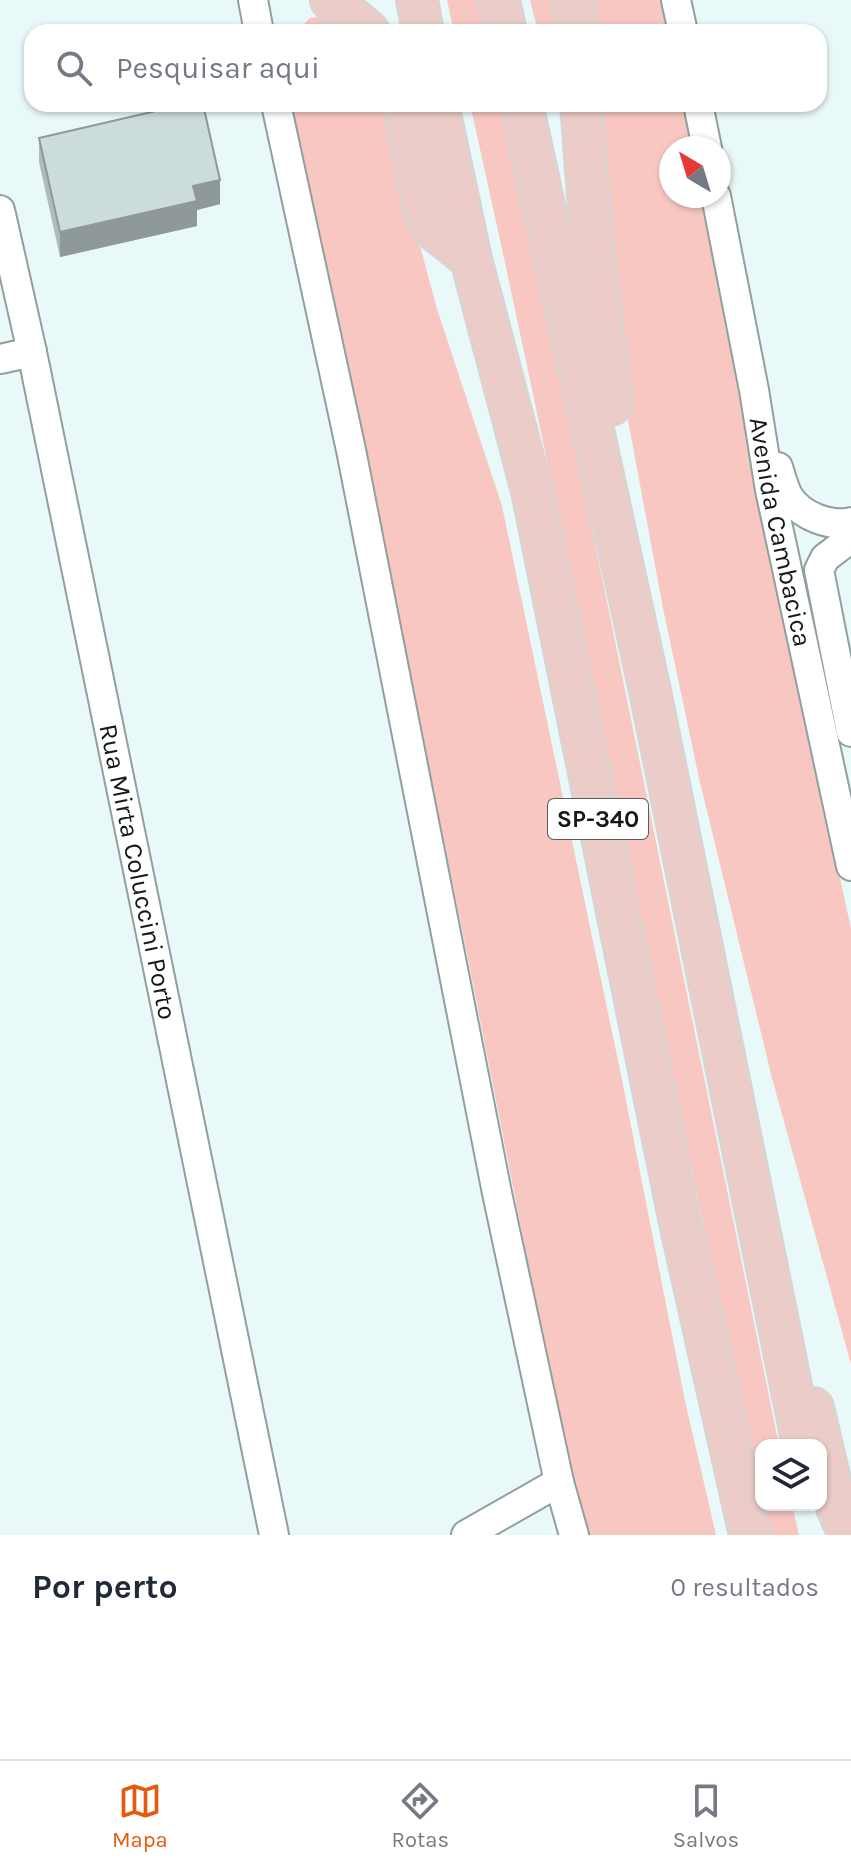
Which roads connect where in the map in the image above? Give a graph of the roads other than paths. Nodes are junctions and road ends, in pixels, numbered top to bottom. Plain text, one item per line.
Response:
1 (253, 0) edge
2 (331, 0) edge
3 (417, 0) edge
4 (499, 0) edge
5 (574, 0) edge
6 (676, 0) edge
7 (258, 24) edge
8 (360, 24) edge
9 (422, 24) edge
10 (504, 24) edge
11 (576, 24) edge
12 (681, 24) edge
13 (278, 112) edge
14 (406, 112) edge
15 (440, 112) edge
16 (524, 112) edge
17 (582, 112) edge
18 (700, 112) edge
19 (705, 136) edge
20 (718, 208) edge
21 (0, 210) edge
22 (471, 259) junction
23 (8, 293) edge
24 (32, 352) junction
25 (0, 359) edge
26 (754, 390) junction
27 (851, 522) edge
28 (851, 538) edge
29 (846, 677) edge
30 (650, 691) junction
31 (814, 694) junction
32 (851, 732) edge
33 (851, 866) edge
34 (722, 1044) junction
35 (802, 1439) edge
36 (559, 1482) junction
37 (817, 1511) edge
38 (274, 1535) edge
39 (466, 1535) edge
40 (574, 1535) edge
41 (750, 1535) edge
42 (822, 1535) edge
43 (849, 1535) edge

1 - 7 street
2 - 8 highway
3 - 9 highway
4 - 10 highway
5 - 11 highway
6 - 12 street
13 - 36 street
14 - 22 highway
15 - 22 highway, SP-340
16 - 30 highway, SP-340
17 - 30 highway
18 - 19 street
20 - 26 street, Avenida Cambacica
21 - 23 street, Rua Mirta Coluccini Porto
22 - 41 highway, SP-340
23 - 24 street, Rua Mirta Coluccini Porto
24 - 25 street
24 - 38 street, Rua Mirta Coluccini Porto
26 - 27 street
26 - 31 street, Avenida Cambacica
28 - 29 street, Avenida Cambacica
29 - 31 street
29 - 32 street, Avenida Cambacica
30 - 34 highway, SP-340
31 - 33 street, Avenida Cambacica
34 - 35 highway, SP-340
34 - 43 highway
36 - 39 street
36 - 40 street
37 - 42 highway

